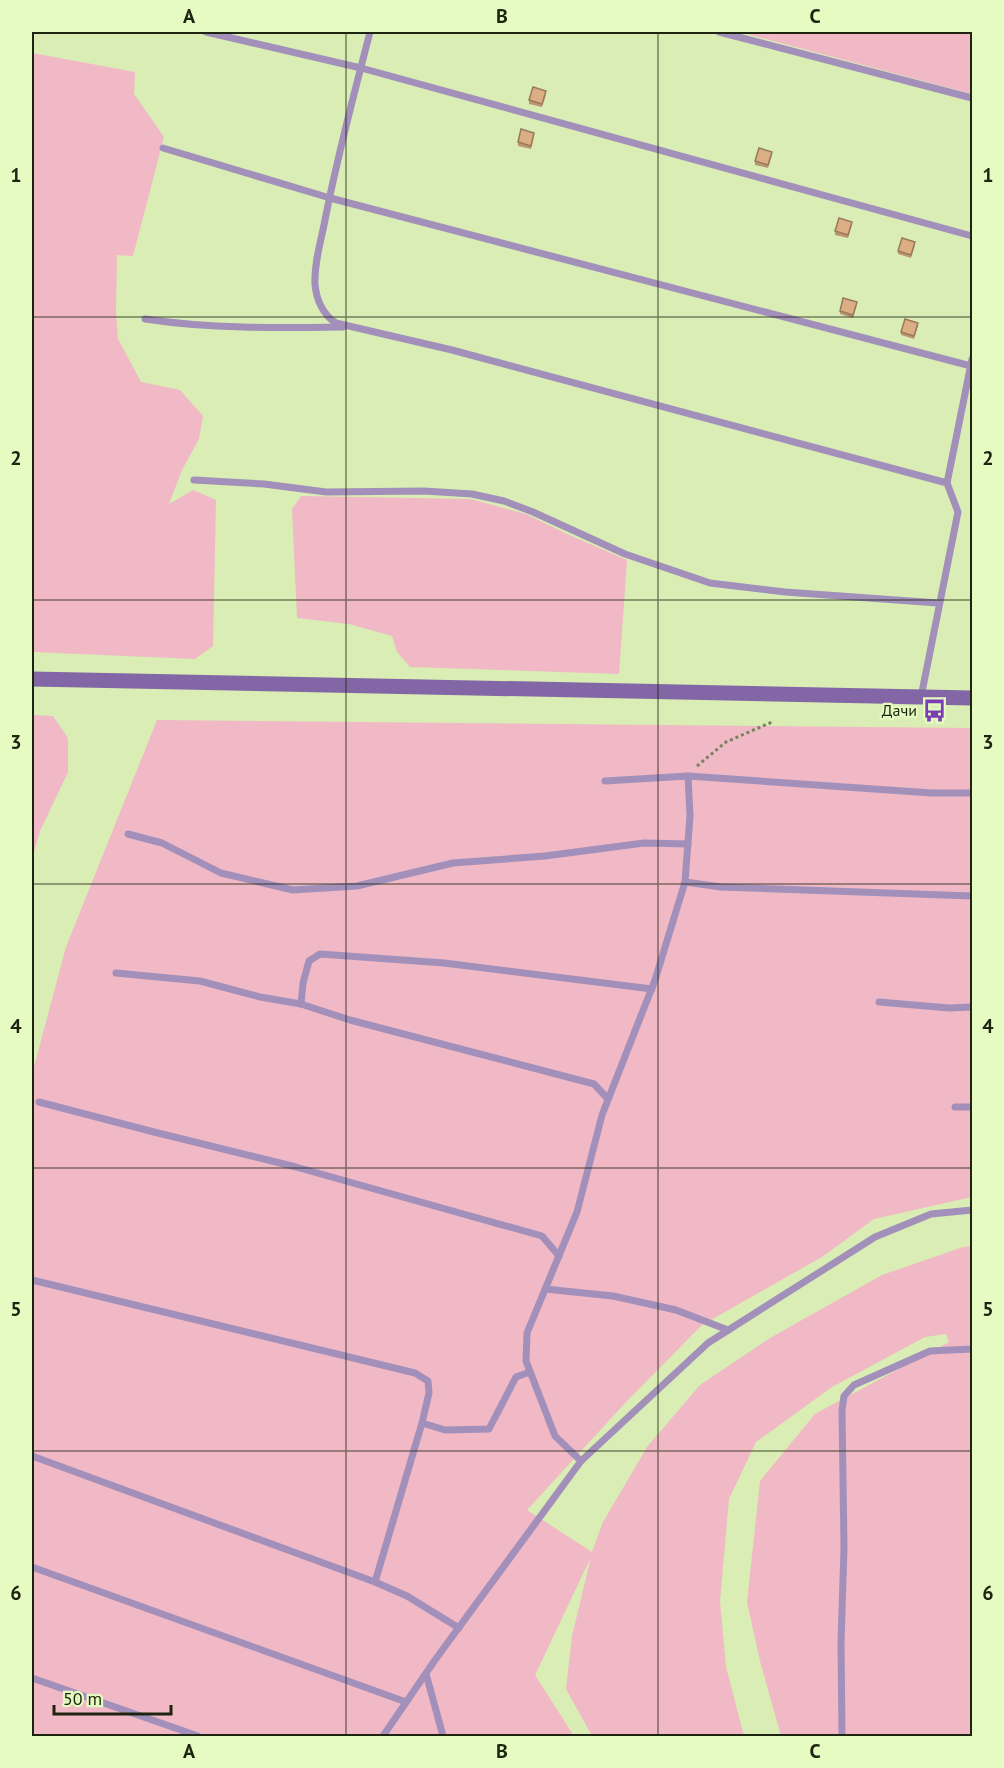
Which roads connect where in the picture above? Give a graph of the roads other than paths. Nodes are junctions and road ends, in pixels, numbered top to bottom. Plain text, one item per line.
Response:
1 (206, 32) edge
2 (369, 32) edge
3 (719, 32) edge
4 (361, 68) junction
5 (972, 98) edge
6 (164, 148) dead end
7 (330, 198) junction
8 (972, 236) edge
9 (145, 319) dead end
10 (360, 327) junction
11 (972, 362) edge
12 (194, 480) dead end
13 (947, 483) junction
14 (938, 603) junction
15 (32, 679) edge
16 (921, 696) junction
17 (972, 698) edge
18 (688, 776) junction
19 (605, 781) dead end
20 (972, 793) edge
21 (128, 834) dead end
22 (688, 844) junction
23 (685, 882) junction
24 (972, 897) edge
25 (116, 973) dead end
26 (652, 989) junction
27 (879, 1002) dead end
28 (301, 1004) junction
29 (972, 1007) edge
30 (608, 1099) junction
31 (39, 1102) dead end
32 (955, 1107) dead end
33 (972, 1107) edge
34 (972, 1210) edge
35 (559, 1256) junction
36 (32, 1280) edge
37 (545, 1289) junction
38 (728, 1330) junction
39 (972, 1349) edge
40 (530, 1372) junction
41 (422, 1423) junction
42 (32, 1456) edge
43 (582, 1461) junction
44 (32, 1568) edge
45 (375, 1582) junction
46 (459, 1628) junction
47 (426, 1674) junction
48 (32, 1678) edge
49 (406, 1702) junction
50 (198, 1737) edge
51 (383, 1737) edge
52 (443, 1737) edge
53 (842, 1737) edge

1 - 4 lane
2 - 4 lane
3 - 5 lane
4 - 7 lane
4 - 8 lane
6 - 7 lane
7 - 10 lane
7 - 11 lane
9 - 10 lane
10 - 13 lane
11 - 13 lane
12 - 14 lane
13 - 14 lane
14 - 16 lane
15 - 16 main road
16 - 17 main road
18 - 19 lane
18 - 20 lane
18 - 22 lane
21 - 22 lane
22 - 23 lane
23 - 24 lane
23 - 26 lane
25 - 28 lane
26 - 28 lane
26 - 30 lane
27 - 29 lane
28 - 30 lane
30 - 35 lane
31 - 35 lane
32 - 33 lane
34 - 38 lane
35 - 37 lane
36 - 41 lane
37 - 38 lane
37 - 40 lane
38 - 43 lane
39 - 53 lane
40 - 41 lane
40 - 43 lane
41 - 45 lane
42 - 45 lane
43 - 46 lane
44 - 49 lane
45 - 46 lane
46 - 47 lane
47 - 49 lane
47 - 52 lane
48 - 50 lane
49 - 51 lane

